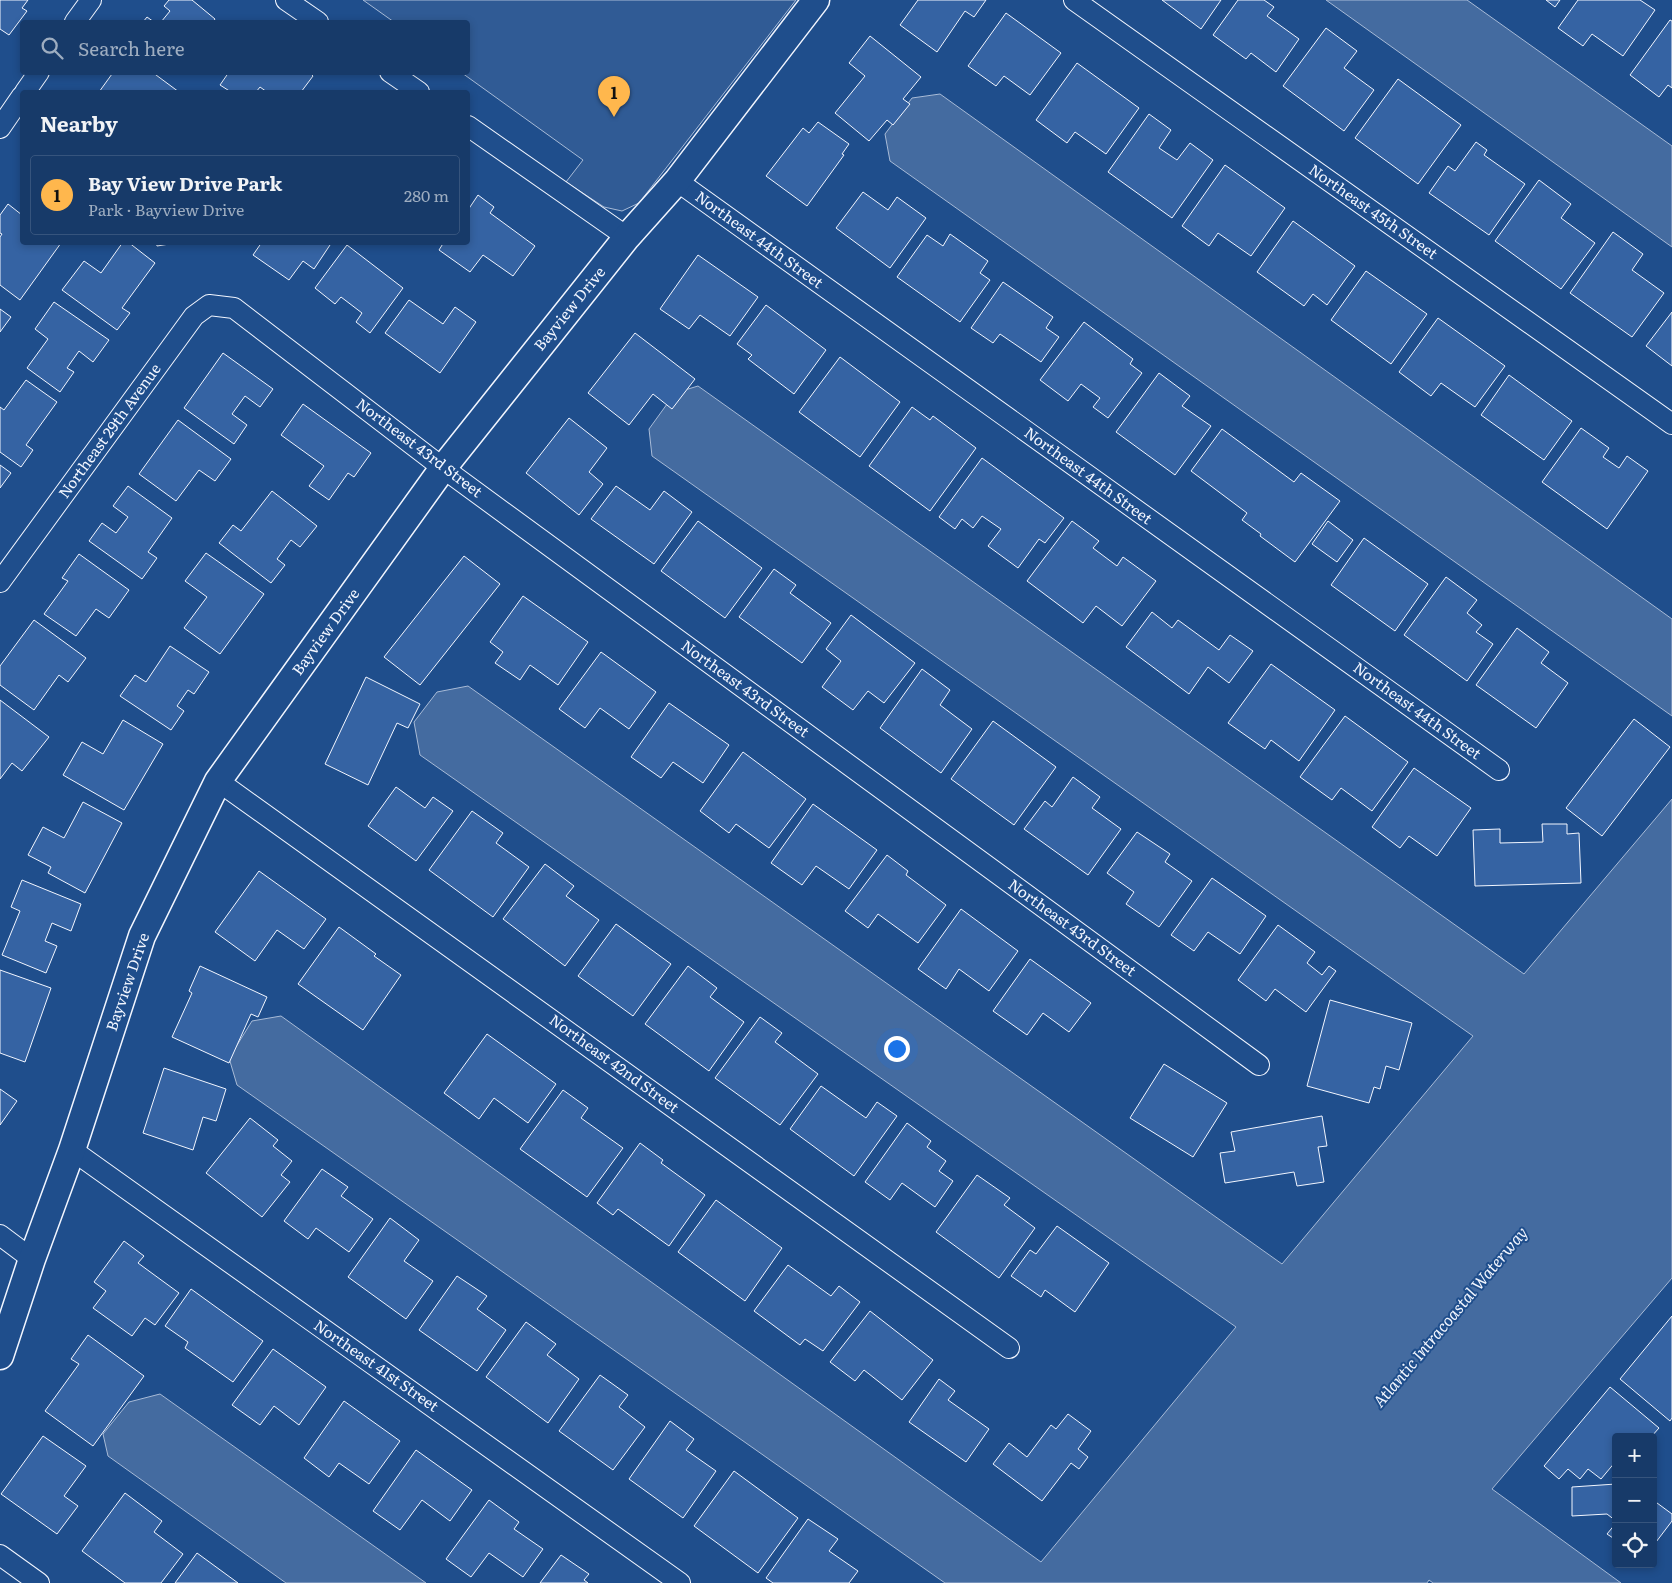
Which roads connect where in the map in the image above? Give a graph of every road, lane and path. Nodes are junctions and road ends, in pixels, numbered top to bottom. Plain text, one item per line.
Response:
1 (91, 0) edge
2 (286, 0) edge
3 (816, 0) edge
4 (1074, 0) edge
5 (76, 20) edge
6 (315, 20) edge
7 (37, 75) edge
8 (394, 75) edge
9 (26, 90) edge
10 (416, 90) edge
11 (20, 99) edge
12 (470, 127) edge
13 (0, 128) edge
14 (677, 181) junction
15 (627, 237) junction
16 (234, 308) joint
17 (1672, 424) edge
18 (443, 468) junction
19 (0, 582) edge
20 (1499, 770) dead end
21 (218, 782) junction
22 (1259, 1065) dead end
23 (72, 1150) junction
24 (0, 1235) edge
25 (32, 1259) junction
26 (1009, 1348) dead end
27 (0, 1356) edge
28 (0, 1555) edge
29 (39, 1583) edge
30 (680, 1583) edge

1 - 5 street
2 - 6 street
3 - 14 street, Bayview Drive
4 - 17 street, Northeast 45th Street
7 - 9 street
8 - 10 street
11 - 13 street
12 - 15 street
14 - 15 street, Bayview Drive
14 - 20 street, Northeast 44th Street
15 - 18 street, Bayview Drive
16 - 18 street, Northeast 43rd Street
16 - 19 street, Northeast 29th Avenue
18 - 21 street, Bayview Drive
18 - 22 street, Northeast 43rd Street
21 - 23 street, Bayview Drive
21 - 26 street, Northeast 42nd Street
23 - 25 street, Bayview Drive
23 - 30 street, Northeast 41st Street
24 - 25 street
25 - 27 street, Bayview Drive
28 - 29 street

